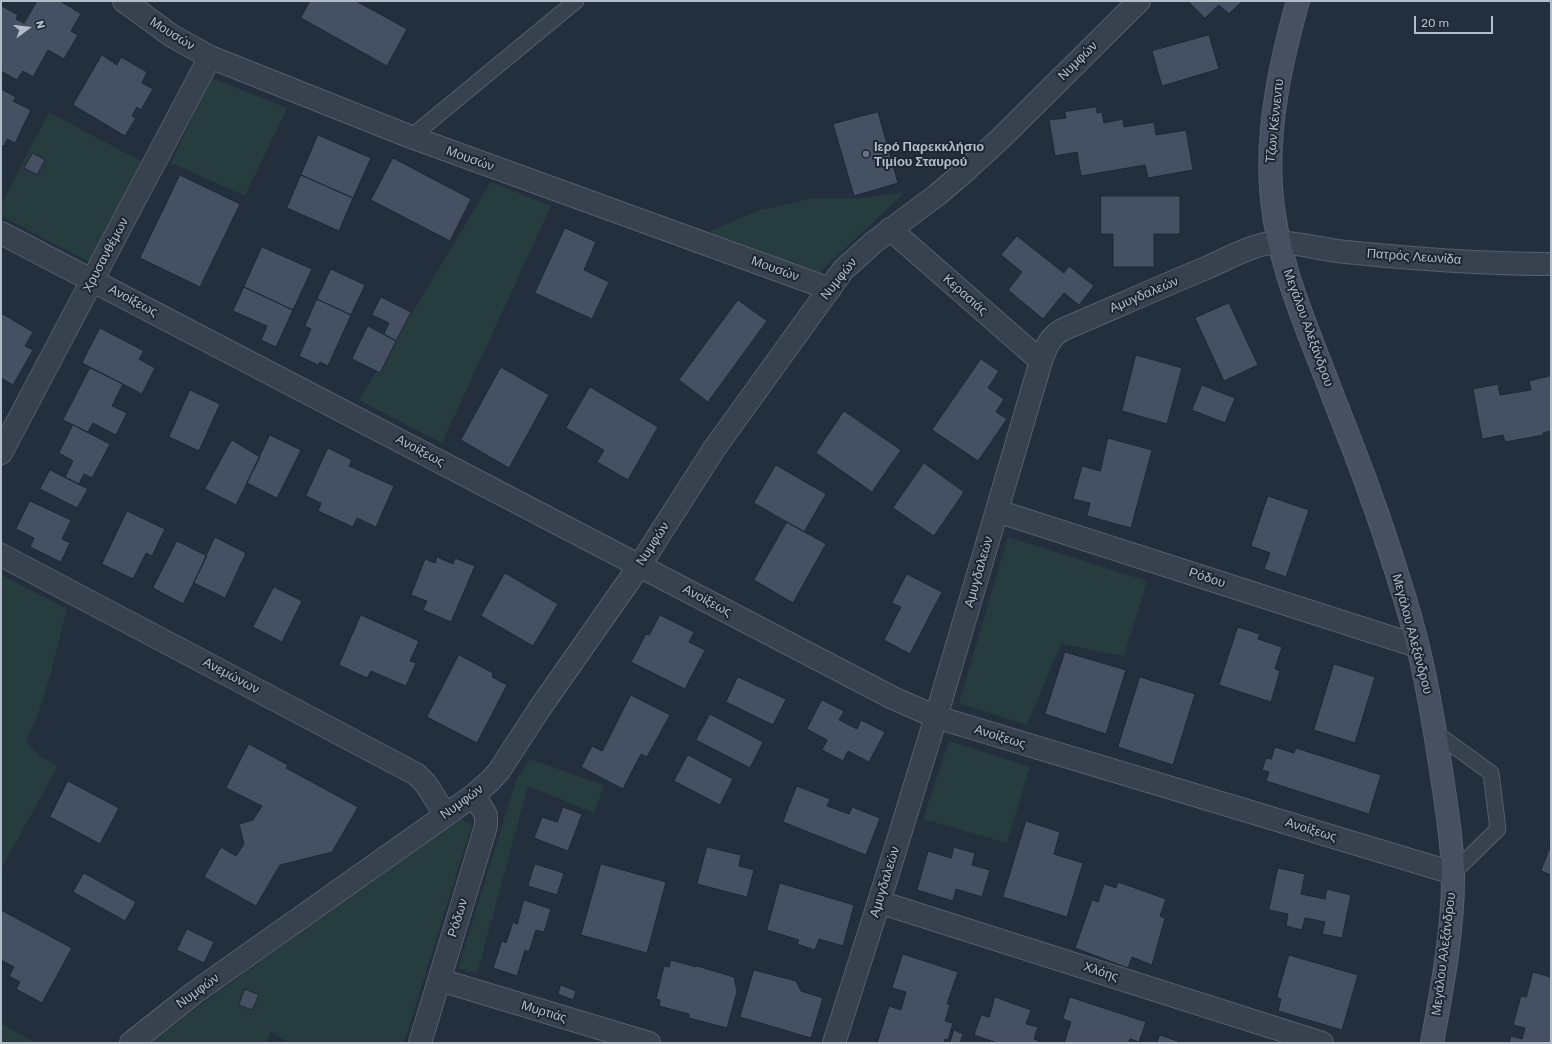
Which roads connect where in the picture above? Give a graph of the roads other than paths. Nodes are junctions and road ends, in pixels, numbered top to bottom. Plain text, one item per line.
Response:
1 (124, 1) edge
2 (576, 1) edge
3 (1139, 1) edge
4 (1298, 1) edge
5 (210, 57) junction
6 (411, 137) junction
7 (890, 229) junction
8 (1, 233) edge
9 (1278, 243) junction
10 (1551, 264) edge
11 (92, 280) junction
12 (830, 289) junction
13 (1041, 361) junction
14 (1, 453) edge
15 (997, 511) junction
16 (1, 555) edge
17 (640, 565) junction
18 (1417, 646) junction
19 (936, 717) junction
20 (1436, 733) junction
21 (474, 794) junction
22 (445, 814) junction
23 (1453, 873) junction
24 (879, 902) junction
25 (440, 980) junction
26 (131, 1043) edge
27 (420, 1043) edge
28 (649, 1043) edge
29 (834, 1043) edge
30 (1322, 1043) edge
31 (1432, 1043) edge

1 - 5 street, Μουσών
2 - 6 lane
3 - 7 street, Νυμφών
4 - 9 main road, Τζων Κέννεντυ
5 - 6 street, Μουσών
5 - 11 street, Χρυσανθέμων
6 - 12 street, Μουσών
7 - 12 street, Νυμφών
7 - 13 street, Κερασιάς
8 - 11 street, Ανοίξεως
9 - 10 street, Πατρός Λεωνίδα
9 - 13 street, Αμυγδαλεών
9 - 18 main road, Μεγάλου Αλεξάνδρου
11 - 14 street, Χρυσανθέμων
11 - 17 street, Ανοίξεως
12 - 17 street, Νυμφών
13 - 15 street, Αμυγδαλεών
15 - 18 street, Ρόδου
15 - 19 street, Αμυγδαλεών
16 - 22 street, Ανεμώνων
17 - 19 street, Ανοίξεως
17 - 21 street, Νυμφών
18 - 20 main road, Μεγάλου Αλεξάνδρου
19 - 23 street, Ανοίξεως
19 - 24 street, Αμυγδαλεών
20 - 23 main road, Μεγάλου Αλεξάνδρου
20 - 23 lane
21 - 22 street, Νυμφών
21 - 25 street, Ρόδων
22 - 26 street, Νυμφών
23 - 31 main road, Μεγάλου Αλεξάνδρου
24 - 29 street, Αμυγδαλεών
24 - 30 street, Χλόης
25 - 27 street, Ρόδων
25 - 28 street, Μυρτιάς

